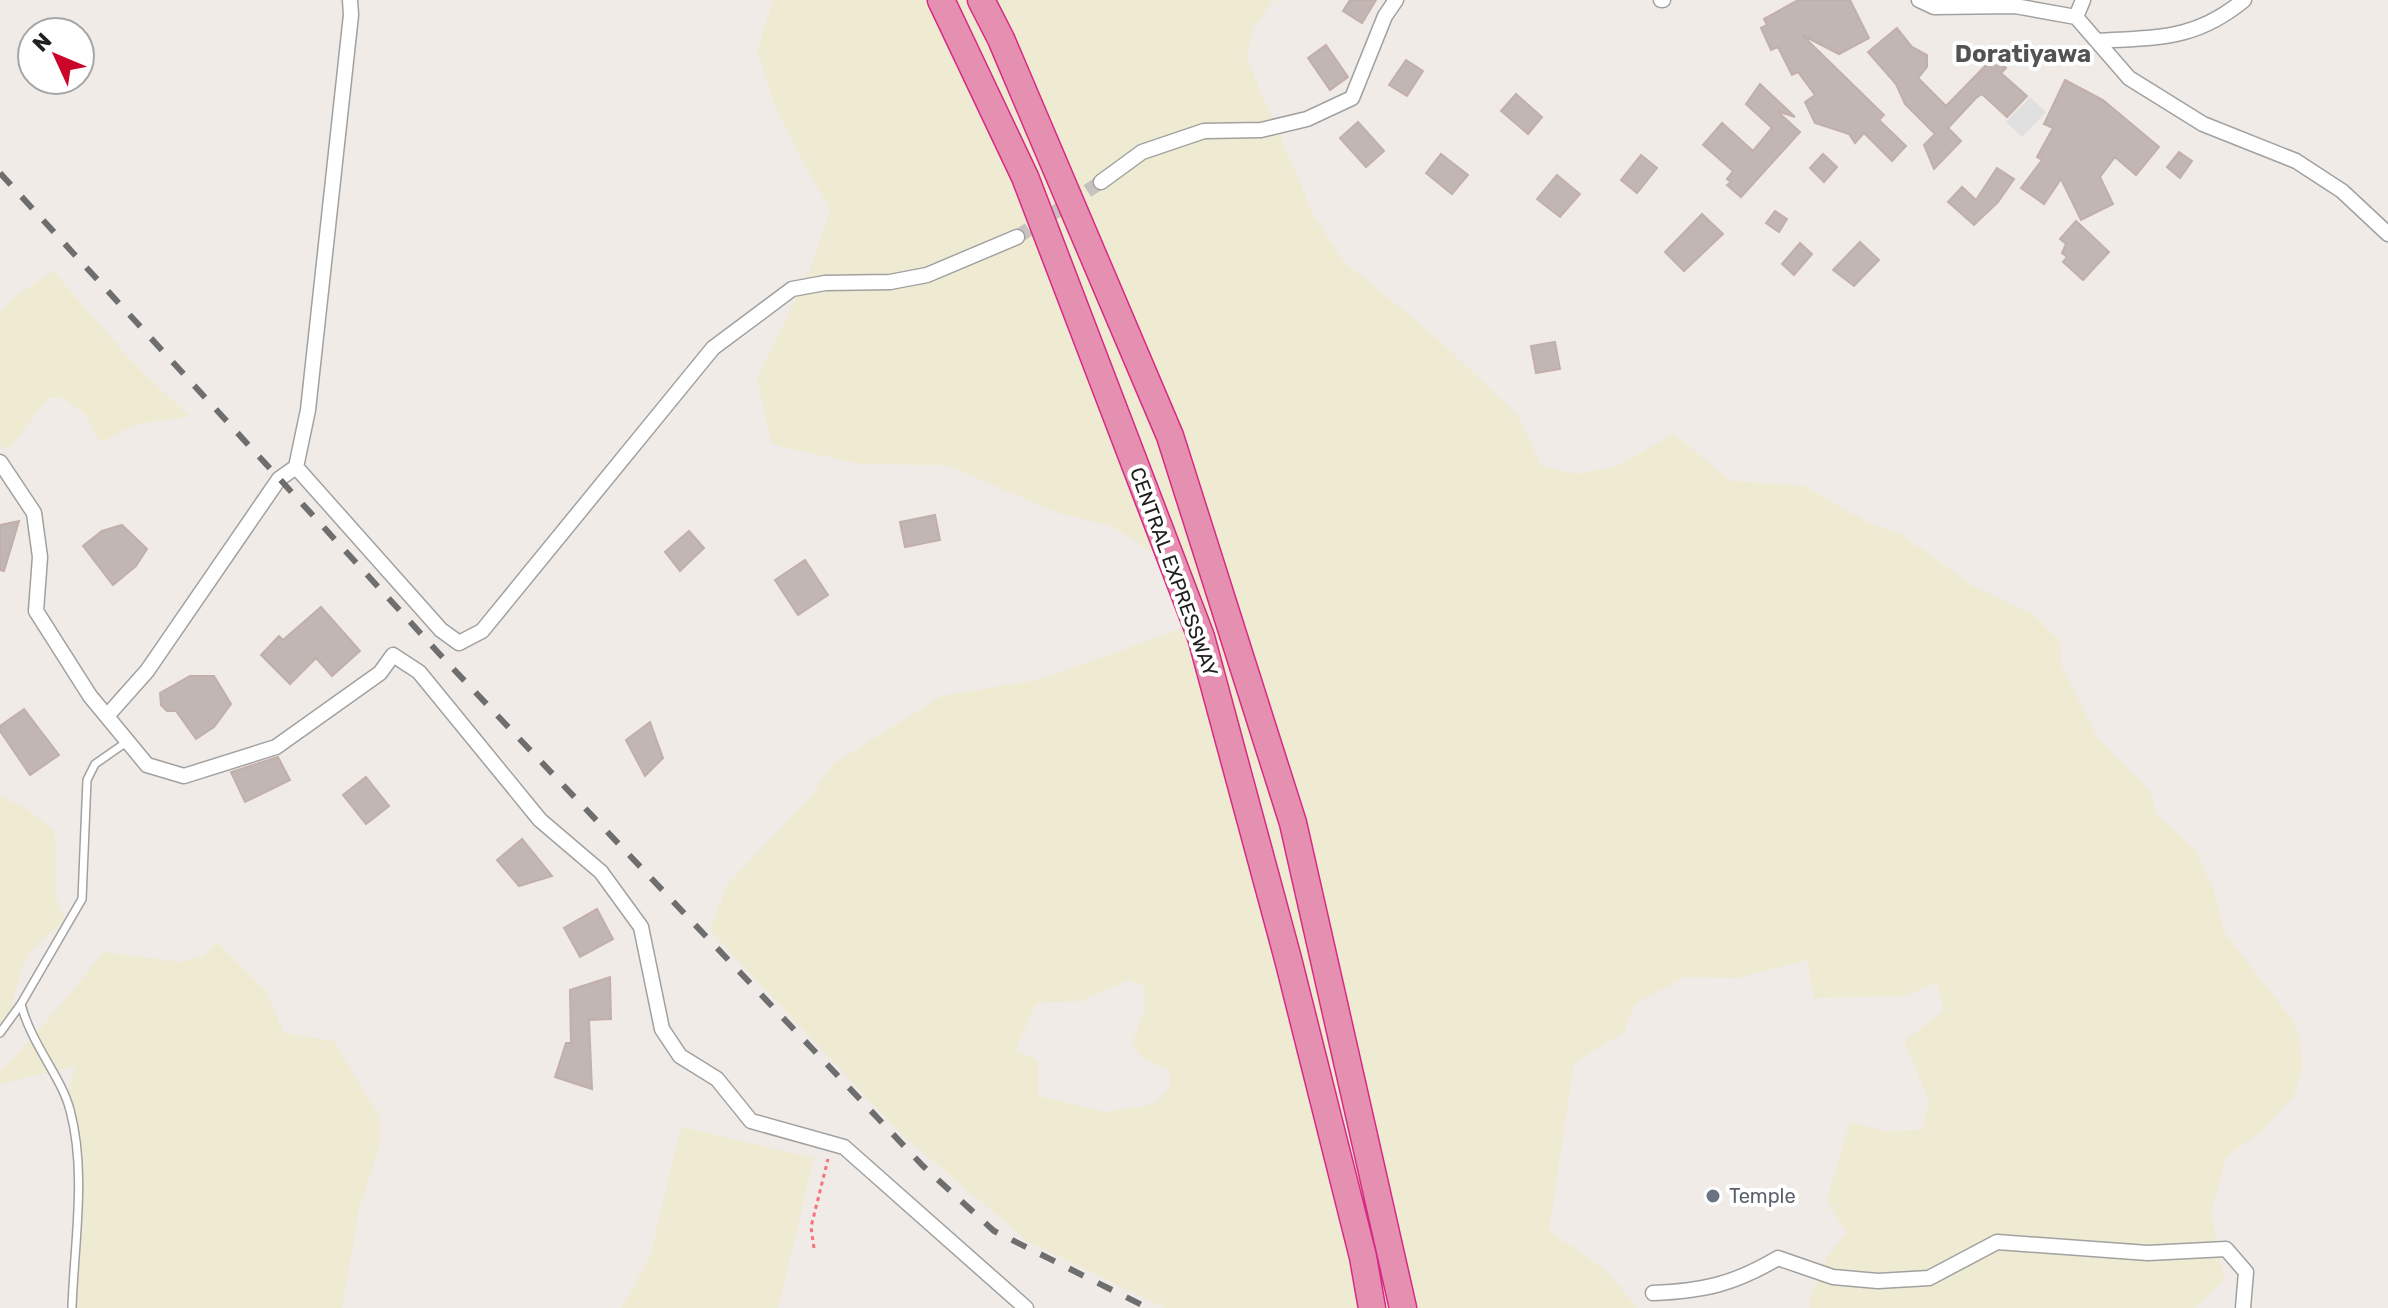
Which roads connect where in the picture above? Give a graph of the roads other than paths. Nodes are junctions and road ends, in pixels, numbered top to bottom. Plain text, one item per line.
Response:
1 (350, 0) edge
2 (941, 0) edge
3 (981, 0) edge
4 (1396, 0) edge
5 (1919, 0) edge
6 (2083, 0) edge
7 (2244, 0) edge
8 (2076, 17) junction
9 (2097, 41) junction
10 (1101, 182) tunnel mouth
11 (2388, 234) edge
12 (1017, 237) tunnel mouth
13 (0, 462) edge
14 (296, 467) junction
15 (107, 716) junction
16 (128, 741) junction
17 (21, 1004) junction
18 (0, 1033) edge
19 (1653, 1293) dead end
20 (72, 1308) edge
21 (1026, 1308) edge
22 (1372, 1308) edge
23 (1403, 1308) edge
24 (2243, 1308) edge

1 - 14 street
2 - 22 highway, CENTRAL EXPRESSWAY
3 - 23 highway, CENTRAL EXPRESSWAY
4 - 10 street
5 - 8 street
6 - 8 street
7 - 9 street
8 - 9 street
9 - 11 street
12 - 14 street
13 - 15 street
14 - 15 street
15 - 16 street
16 - 17 lane
16 - 21 street
17 - 18 lane
17 - 20 lane
19 - 24 street

